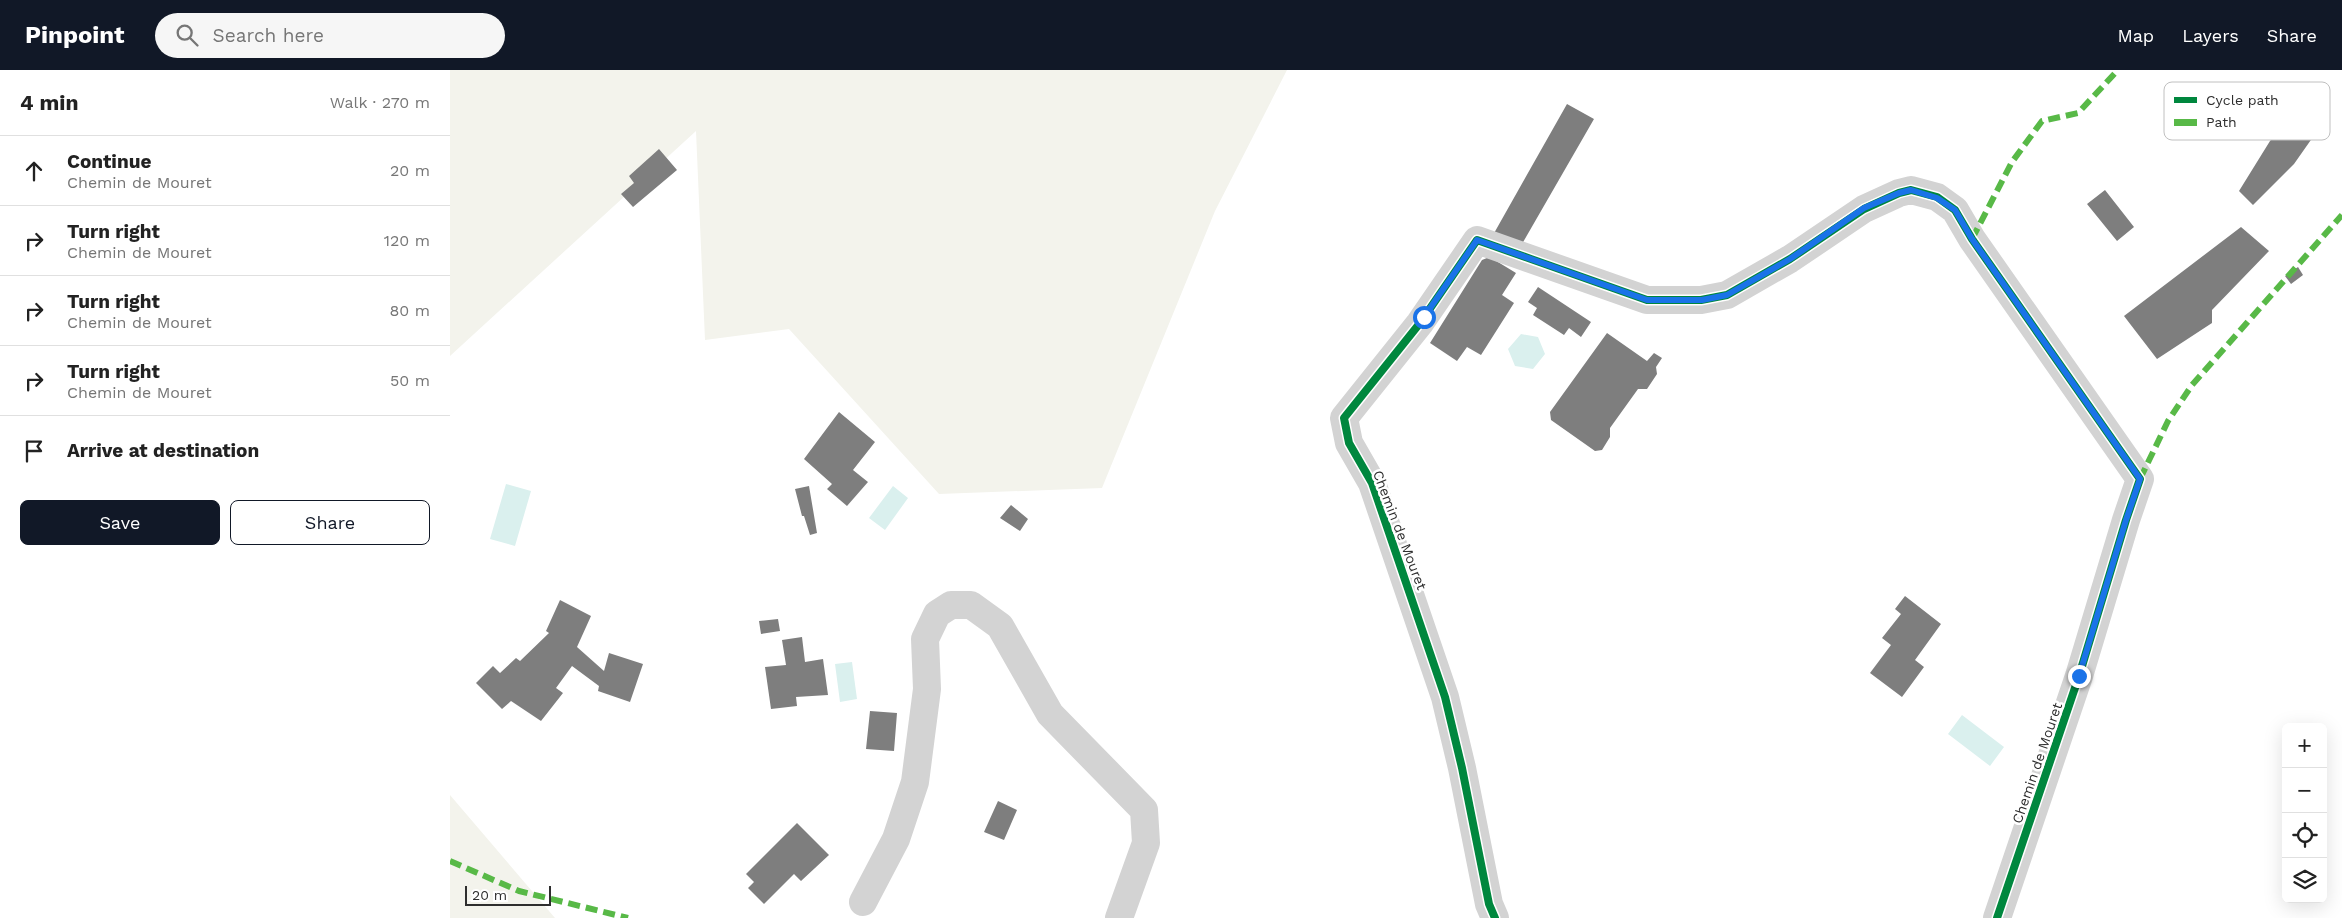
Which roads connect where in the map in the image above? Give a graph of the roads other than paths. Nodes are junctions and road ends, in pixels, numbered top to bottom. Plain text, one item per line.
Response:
1 (863, 902) dead end
2 (1119, 918) edge
3 (1495, 918) edge
4 (1997, 918) edge

1 - 2 street
3 - 4 street, Chemin de Mouret

